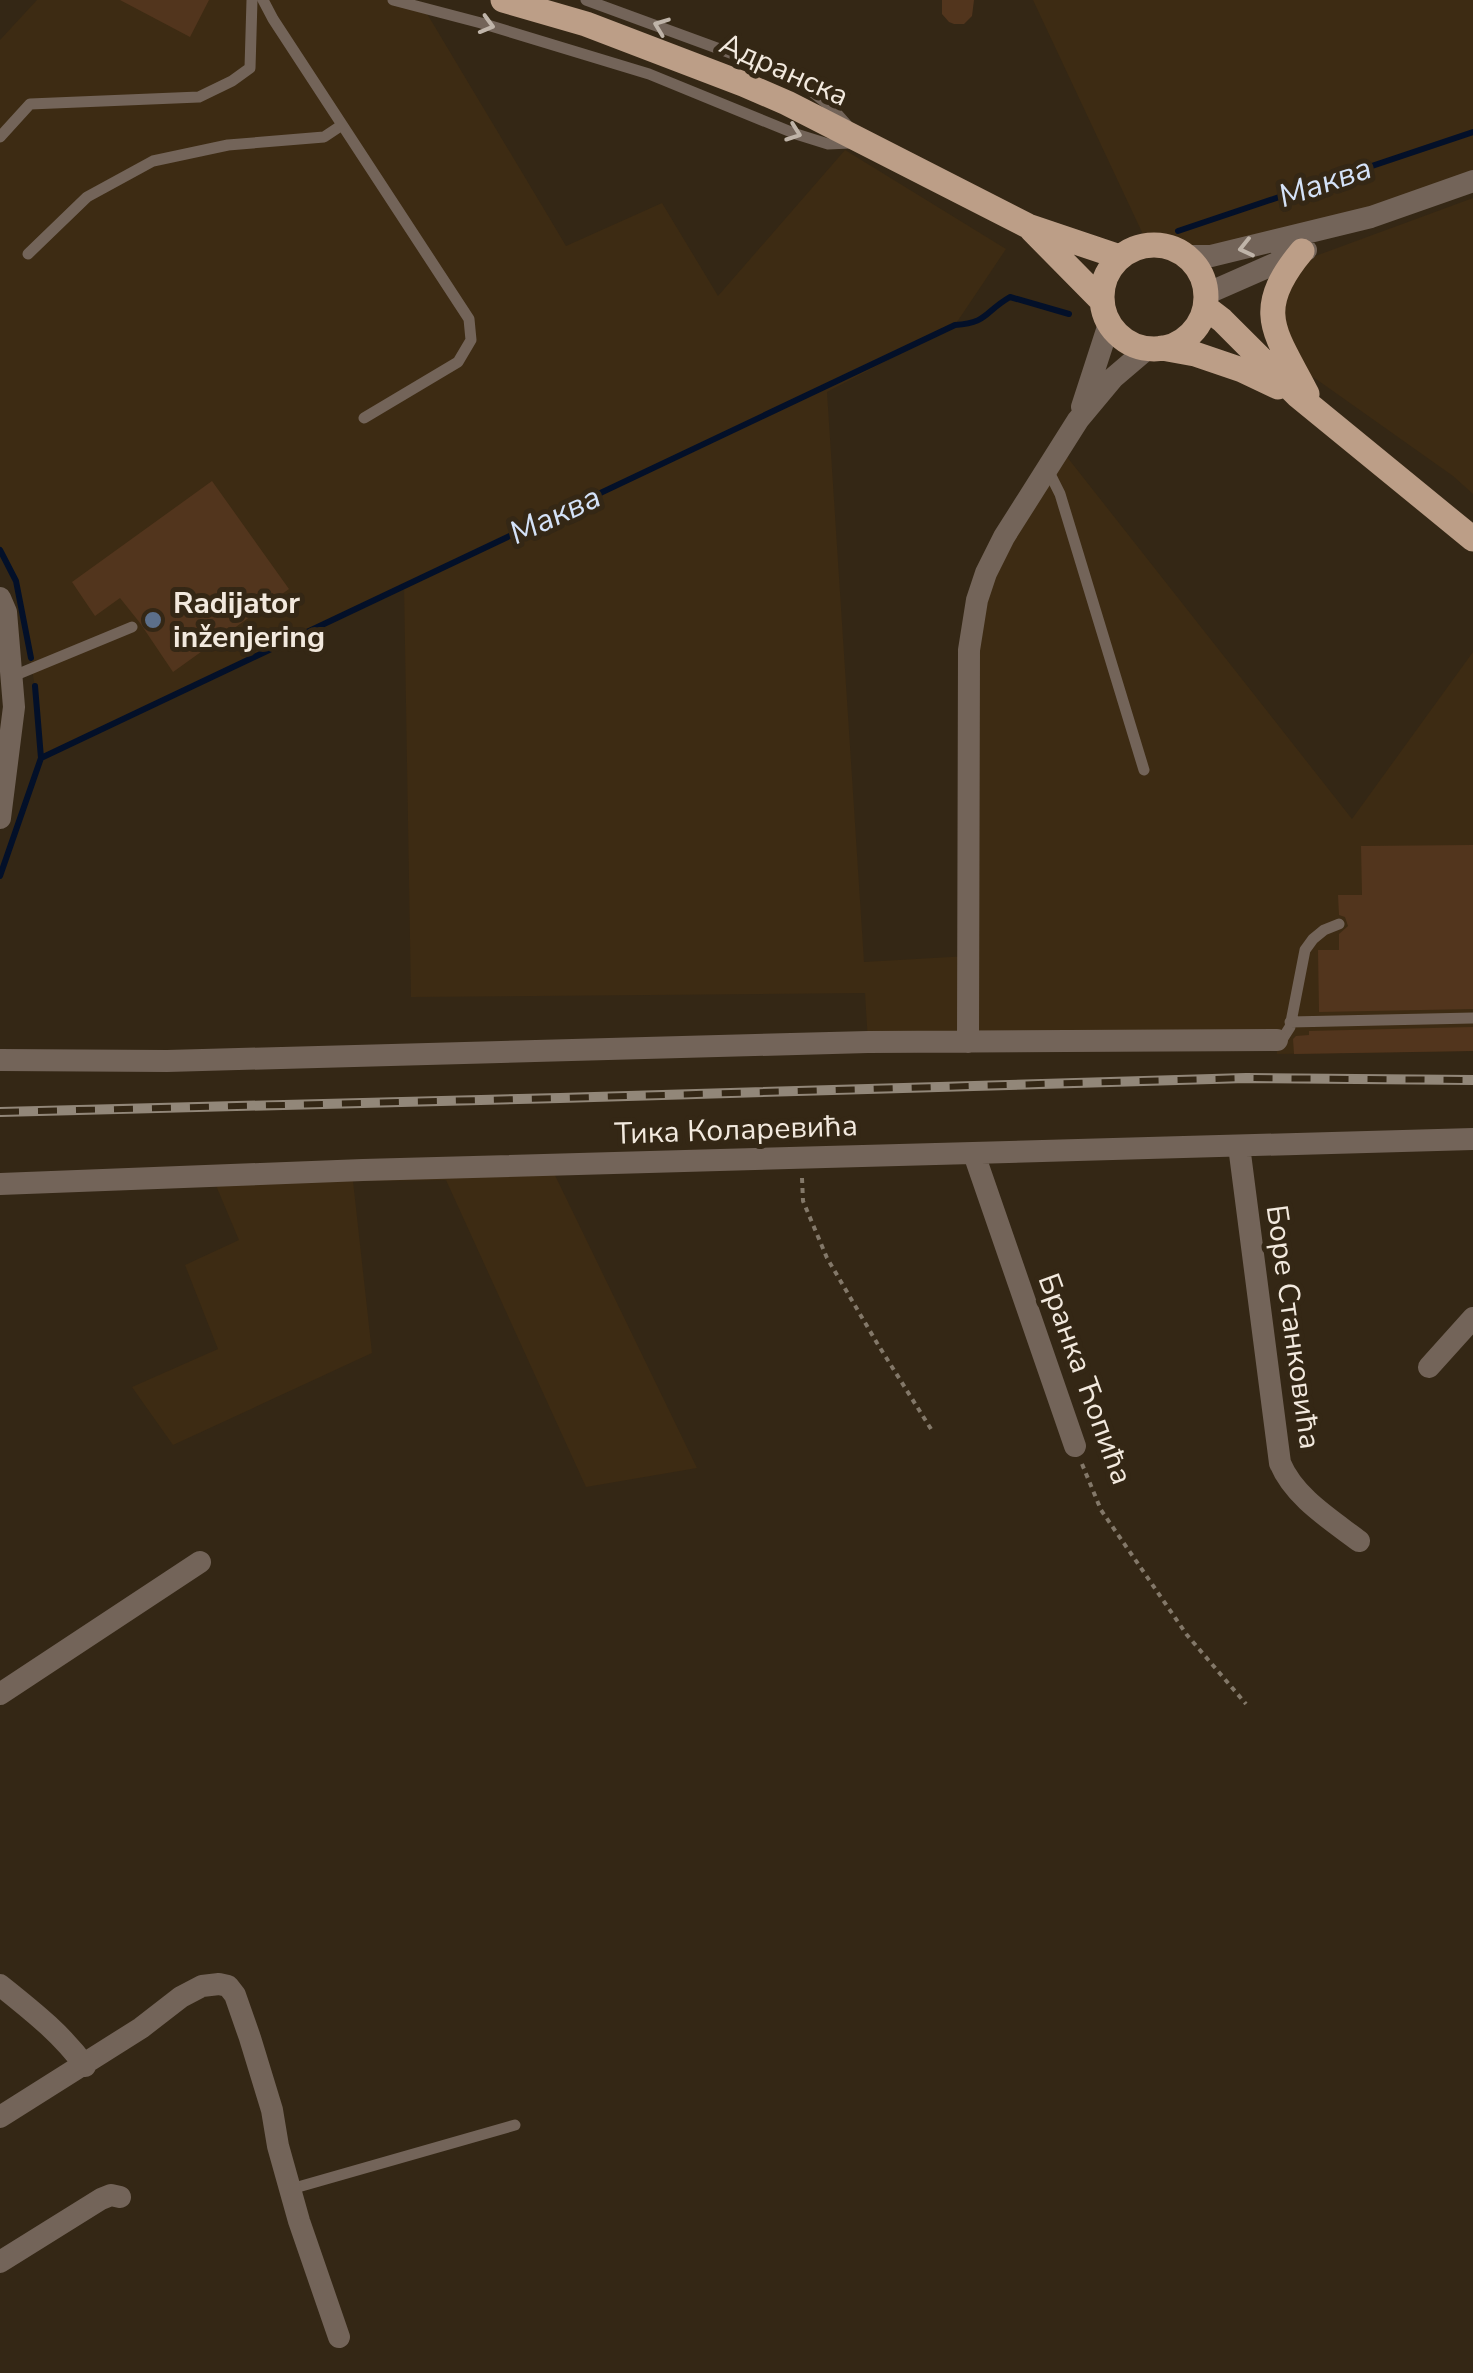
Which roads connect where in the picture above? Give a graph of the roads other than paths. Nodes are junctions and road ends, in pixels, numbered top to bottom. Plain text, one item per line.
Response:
1 (252, 0) edge
2 (264, 0) edge
3 (393, 0) edge
4 (502, 0) edge
5 (586, 0) edge
6 (614, 4) edge
7 (342, 125) junction
8 (0, 137) edge
9 (864, 142) junction
10 (1473, 181) edge
11 (1371, 218) junction
12 (1028, 226) junction
13 (1302, 251) junction
14 (28, 254) dead end
15 (1120, 256) junction
16 (1188, 256) junction
17 (1206, 301) junction
18 (1105, 312) junction
19 (1154, 348) junction
20 (1306, 404) junction
21 (364, 418) dead end
22 (1078, 420) junction
23 (1045, 471) junction
24 (1473, 539) edge
25 (0, 598) edge
26 (132, 626) dead end
27 (11, 677) junction
28 (1144, 770) dead end
29 (0, 818) edge
30 (1338, 924) dead end
31 (1473, 1018) edge
32 (1284, 1030) junction
33 (968, 1042) junction
34 (0, 1060) edge
35 (1473, 1139) edge
36 (1239, 1146) junction
37 (974, 1154) junction
38 (0, 1184) edge
39 (1473, 1318) edge
40 (1429, 1367) dead end
41 (1075, 1446) road end
42 (1359, 1541) dead end
43 (200, 1562) dead end
44 (0, 1694) edge
45 (0, 1985) edge
46 (84, 2066) junction
47 (0, 2117) edge
48 (515, 2125) dead end
49 (291, 2189) junction
50 (120, 2196) dead end
51 (0, 2262) edge
52 (339, 2337) dead end

1 - 8 lane
2 - 7 lane
3 -> 9 lane
4 - 9 main road, Адранска
5 - 6 lane
9 -> 6 lane
7 - 14 lane
7 - 21 lane
9 - 12 main road, Адранска
10 - 11 street
11 - 13 street
11 -> 16 street
12 - 15 main road, Адранска
12 - 18 main road, Адранска
13 - 17 street
13 - 20 main road
15 - 16 main road
15 - 18 main road
16 - 17 main road
17 - 19 main road
17 - 20 main road
18 - 19 main road
18 - 22 street
19 - 20 main road
19 - 22 street
20 - 24 main road
22 - 23 street
23 - 28 lane
23 - 33 street
25 - 27 street
26 - 27 lane
27 - 29 street
30 - 32 lane
31 - 32 lane
32 - 33 street
33 - 34 street
35 - 36 street, Тика Коларевића
36 - 37 street, Тика Коларевића
36 - 42 street, Боре Станковића
37 - 38 street, Тика Коларевића
37 - 41 street, Бранка Ћопића
39 - 40 street
43 - 44 street
45 - 46 street
46 - 47 street
46 - 49 street
48 - 49 lane
49 - 52 street
50 - 51 street

